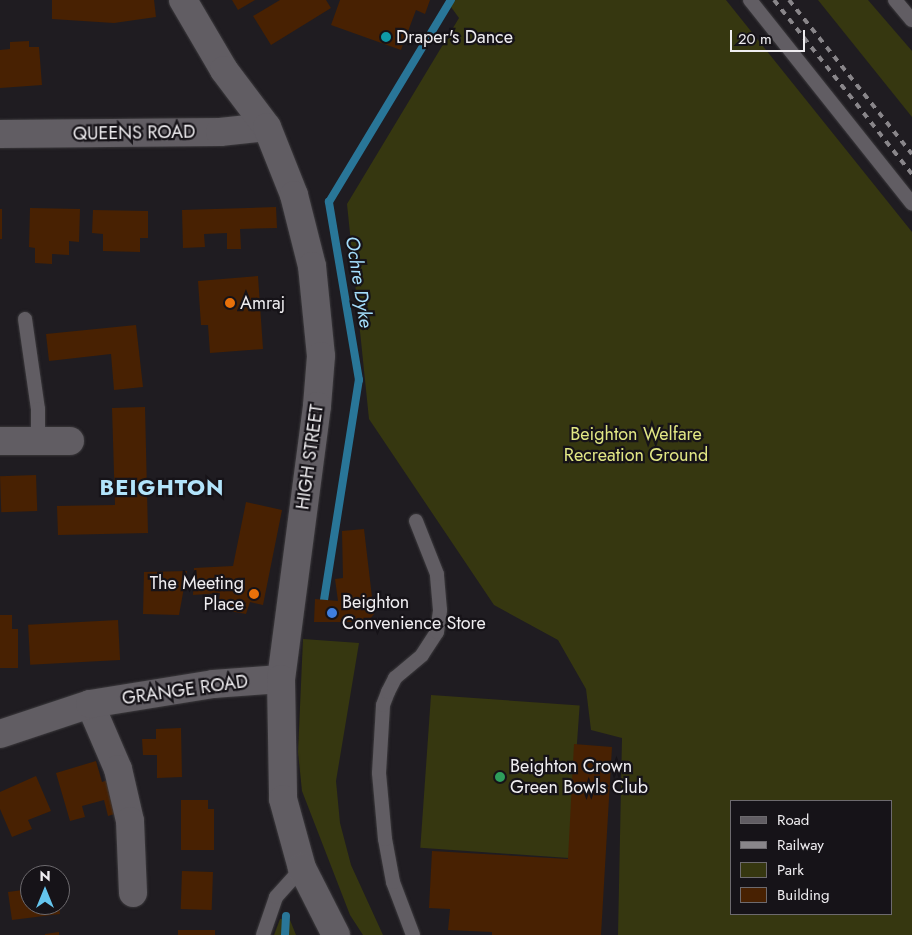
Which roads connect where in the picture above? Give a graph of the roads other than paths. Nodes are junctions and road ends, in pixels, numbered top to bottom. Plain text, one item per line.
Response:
1 (183, 0) edge
2 (750, 0) edge
3 (895, 0) edge
4 (912, 20) edge
5 (267, 127) junction
6 (0, 134) edge
7 (912, 204) edge
8 (25, 319) dead end
9 (38, 440) junction
10 (0, 441) edge
11 (70, 441) dead end
12 (416, 521) dead end
13 (281, 679) junction
14 (90, 704) junction
15 (0, 734) edge
16 (302, 868) junction
17 (133, 893) dead end
18 (263, 935) edge
19 (336, 935) edge
20 (413, 935) edge

1 - 5 street, HIGH STREET
2 - 7 lane
3 - 4 lane
5 - 6 street, QUEENS ROAD
5 - 13 street, HIGH STREET
8 - 9 lane
9 - 10 street
9 - 11 street
12 - 20 lane
13 - 14 street, GRANGE ROAD
13 - 16 street, HIGH STREET
14 - 15 street, GRANGE ROAD
14 - 17 street
16 - 18 lane
16 - 19 street, HIGH STREET

